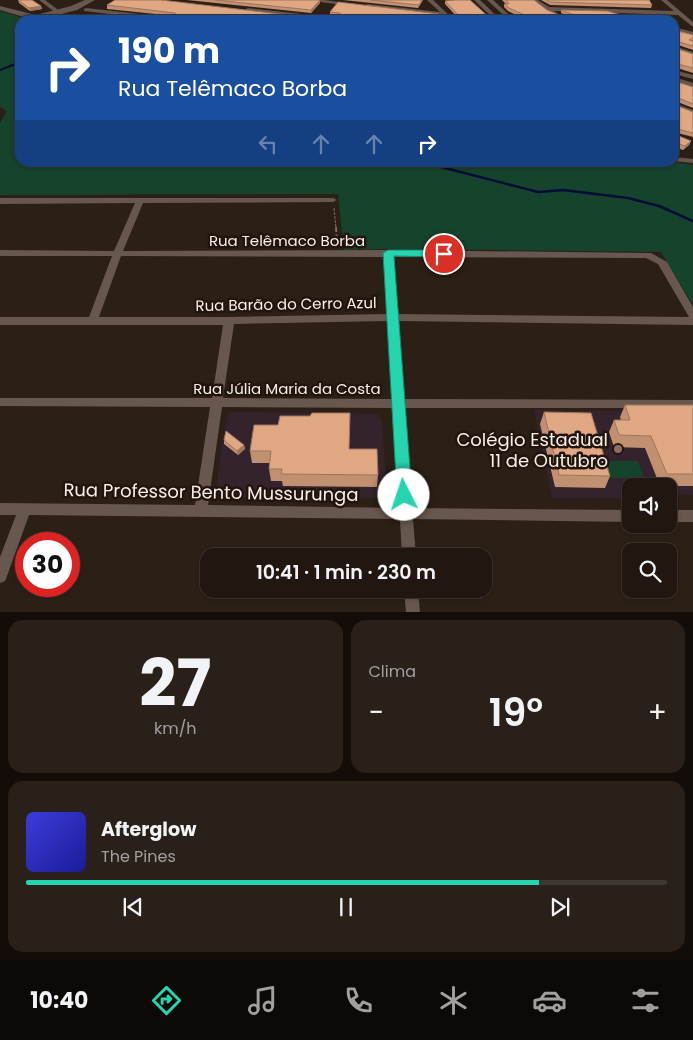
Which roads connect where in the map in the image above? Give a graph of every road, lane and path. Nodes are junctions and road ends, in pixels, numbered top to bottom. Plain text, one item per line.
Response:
1 (42, 0) edge
2 (309, 0) edge
3 (430, 0) edge
4 (477, 0) edge
5 (490, 0) edge
6 (536, 0) edge
7 (664, 0) edge
8 (329, 1) edge
9 (95, 2) edge
10 (0, 8) edge
11 (240, 9) edge
12 (547, 9) junction
13 (86, 10) junction
14 (609, 11) junction
15 (58, 12) junction
16 (679, 13) junction
17 (443, 14) joint
18 (25, 15) edge
19 (47, 15) edge
20 (76, 15) edge
21 (130, 15) edge
22 (284, 15) edge
23 (317, 15) edge
24 (493, 15) edge
25 (506, 15) edge
26 (556, 15) edge
27 (623, 15) edge
28 (693, 25) edge
29 (679, 30) edge
30 (693, 34) edge
31 (679, 50) edge
32 (693, 54) edge
33 (679, 73) edge
34 (693, 77) edge
35 (679, 81) edge
36 (693, 85) edge
37 (679, 107) edge
38 (693, 112) edge
39 (679, 160) edge
40 (693, 161) edge
41 (140, 200) junction
42 (333, 200) joint
43 (0, 201) edge
44 (0, 253) edge
45 (388, 253) junction
46 (117, 254) junction
47 (338, 254) junction
48 (693, 316) edge
49 (392, 317) junction
50 (0, 321) edge
51 (93, 321) junction
52 (229, 321) junction
53 (693, 321) edge
54 (0, 402) edge
55 (218, 403) junction
56 (398, 403) junction
57 (693, 404) edge
58 (0, 509) edge
59 (25, 509) junction
60 (202, 510) junction
61 (406, 514) junction
62 (622, 516) edge
63 (677, 516) edge
64 (693, 516) edge
65 (408, 548) edge
66 (0, 576) edge
67 (412, 598) edge
68 (413, 612) edge

1 - 15 street
2 - 8 street
3 - 17 street
4 - 24 street
5 - 25 street
6 - 12 street
7 - 16 street
8 - 17 street
8 - 23 street
9 - 13 street
9 - 15 street
10 - 18 street
11 - 22 street
12 - 14 street
12 - 26 street
13 - 20 street
13 - 21 street
14 - 16 street
14 - 27 street
15 - 19 street
16 - 28 street
29 - 30 street
31 - 32 street
33 - 34 street
35 - 36 street
37 - 38 street
39 - 40 street
41 - 42 street
41 - 43 street
41 - 46 street
42 - 47 path
44 - 46 street, Rua Telêmaco Borba
45 - 47 street, Rua Telêmaco Borba
45 - 48 street, Rua Telêmaco Borba
45 - 49 street
46 - 47 street, Rua Telêmaco Borba
46 - 51 street
49 - 52 street, Rua Barão do Cerro Azul
49 - 53 street, Rua Barão do Cerro Azul
49 - 56 street
50 - 51 street, Rua Barão do Cerro Azul
51 - 52 street, Rua Barão do Cerro Azul
52 - 55 street
54 - 55 street, Rua Júlia Maria da Costa
55 - 56 street, Rua Júlia Maria da Costa
55 - 60 street
56 - 57 street, Rua Júlia Maria da Costa
56 - 61 street
58 - 59 street, Rua Professor Bento Mussurunga
59 - 60 street, Rua Professor Bento Mussurunga
59 - 66 street
60 - 61 street, Rua Professor Bento Mussurunga
61 - 62 street, Rua Professor Bento Mussurunga
61 - 65 street
63 - 64 street
67 - 68 street

